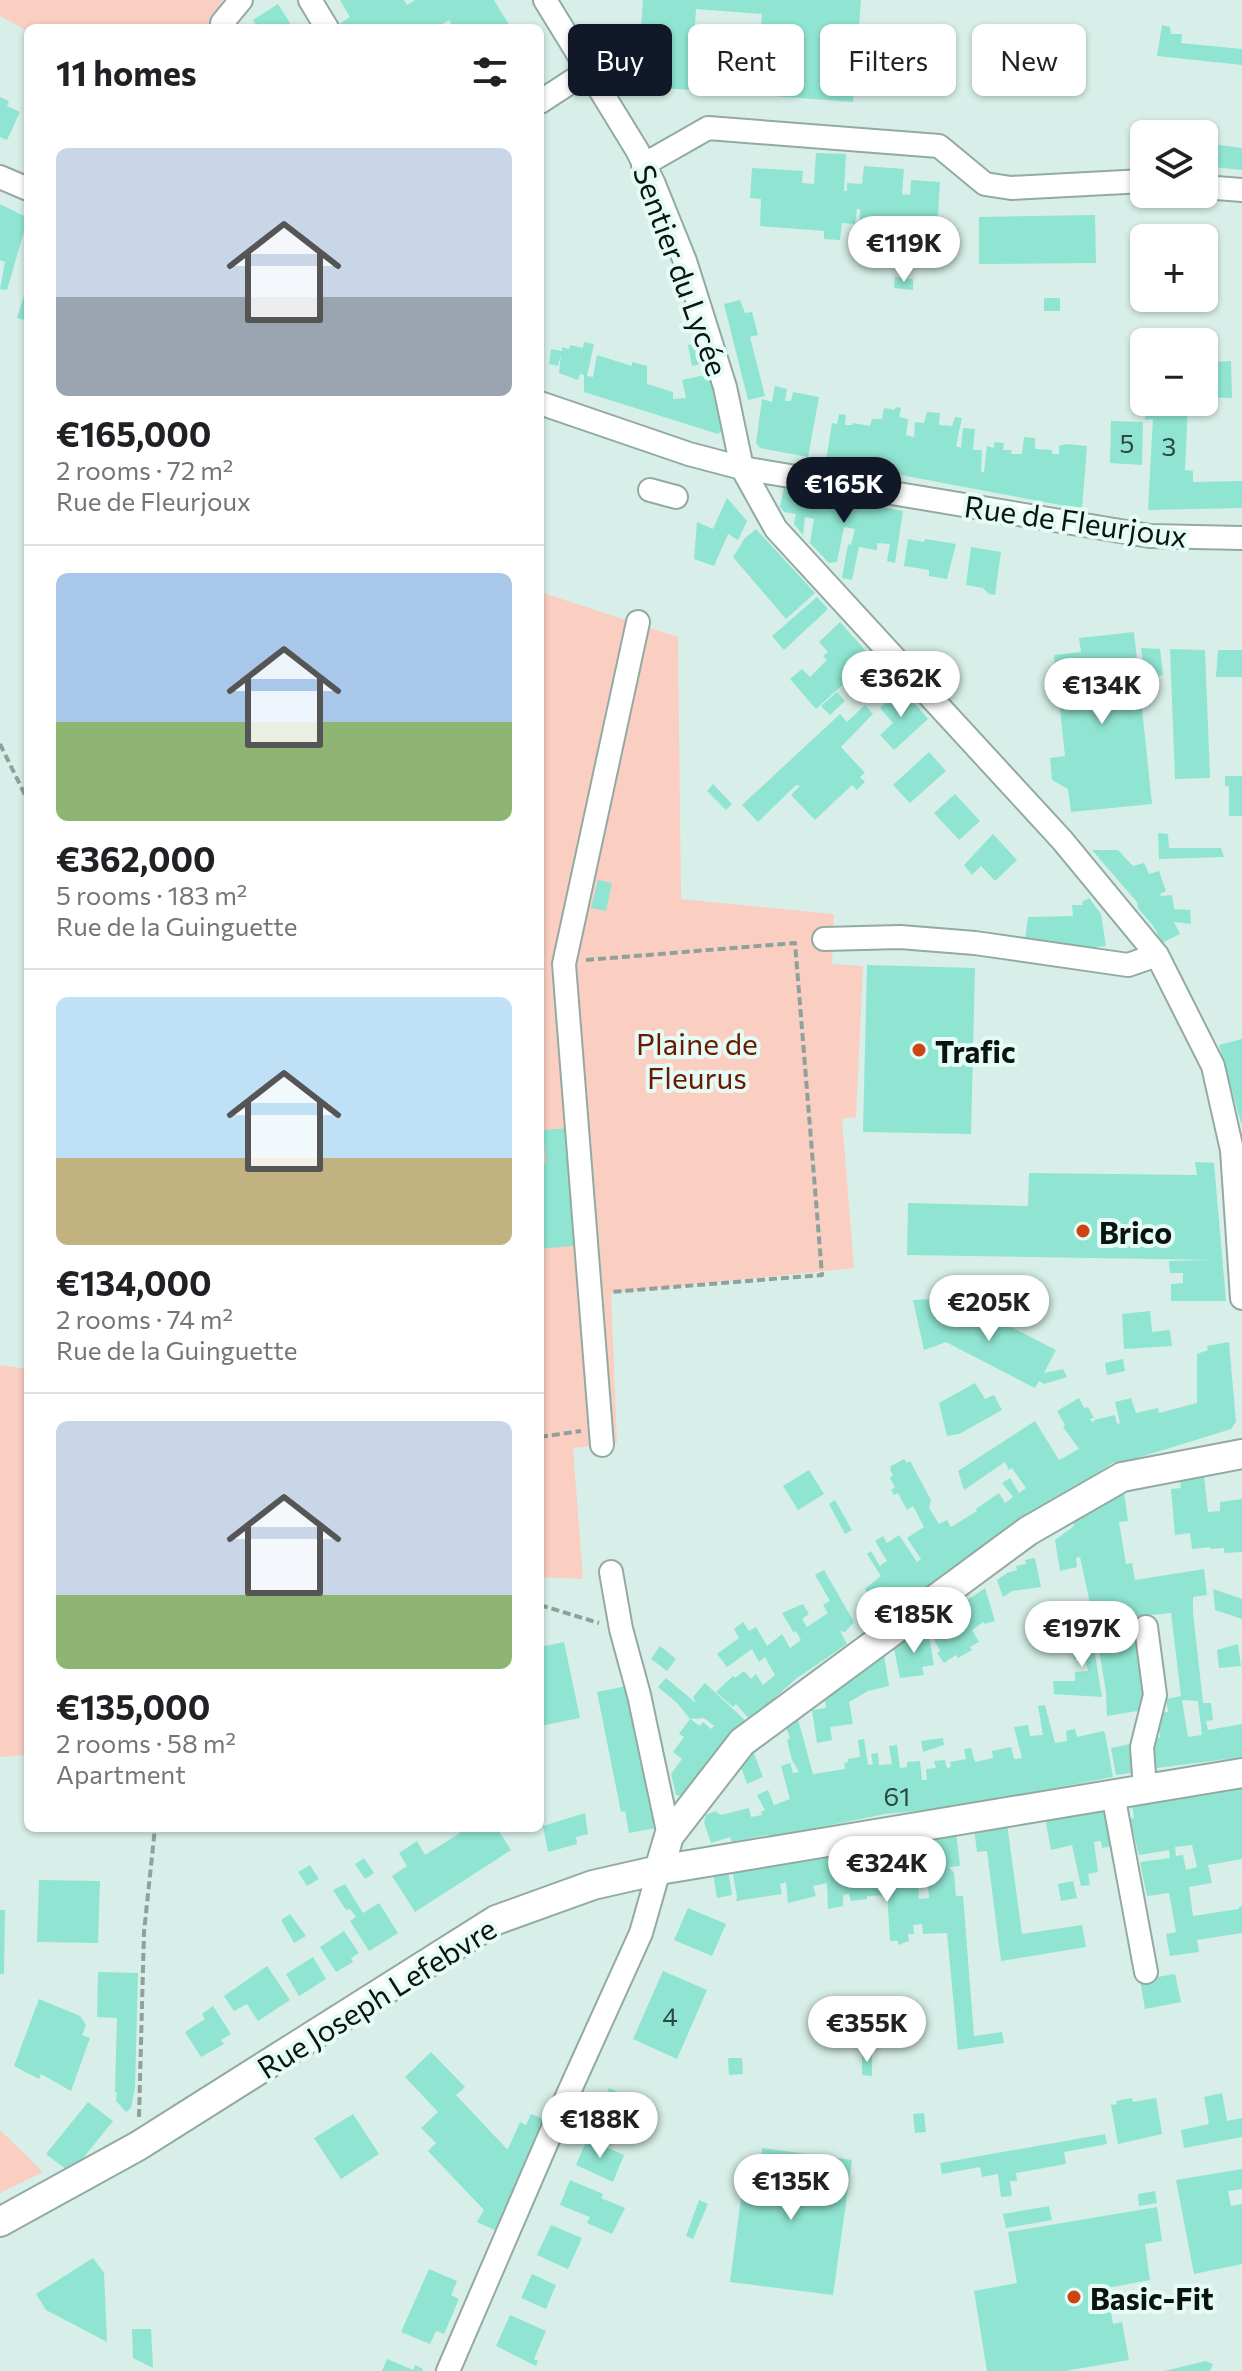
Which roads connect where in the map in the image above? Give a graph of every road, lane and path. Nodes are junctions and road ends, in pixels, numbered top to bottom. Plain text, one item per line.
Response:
1 (241, 0) edge
2 (310, 0) edge
3 (545, 0) edge
4 (222, 24) edge
5 (325, 24) edge
6 (568, 37) edge
7 (568, 84) edge
8 (604, 96) edge
9 (544, 99) edge
10 (643, 165) junction
11 (0, 177) edge
12 (1130, 182) edge
13 (24, 187) edge
14 (1218, 188) edge
15 (1242, 190) edge
16 (544, 404) edge
17 (742, 468) junction
18 (650, 490) dead end
19 (676, 497) dead end
20 (1242, 538) edge
21 (638, 622) dead end
22 (0, 744) edge
23 (24, 793) edge
24 (824, 939) dead end
25 (1157, 955) junction
26 (583, 960) dead end
27 (611, 1293) dead end
28 (1242, 1298) edge
29 (602, 1436) joint
30 (544, 1437) edge
31 (1242, 1454) edge
32 (611, 1572) dead end
33 (544, 1606) edge
34 (1146, 1627) dead end
35 (621, 1629) junction
36 (1242, 1773) edge
37 (1145, 1789) junction
38 (1113, 1794) junction
39 (155, 1832) edge
40 (669, 1836) junction
41 (659, 1870) junction
42 (1146, 1972) dead end
43 (138, 2146) junction
44 (0, 2222) edge
45 (448, 2371) edge

1 - 4 street
2 - 5 street
3 - 6 street, Sentier du Lycée
7 - 9 street
8 - 10 street, Sentier du Lycée
10 - 12 street
10 - 17 street, Sentier du Lycée
11 - 13 street
14 - 15 street
16 - 17 street, Rue de Fleurjoux
17 - 20 street, Rue de Fleurjoux
17 - 25 street, Sentier du Lycée
18 - 19 street
21 - 29 street
22 - 23 path
24 - 25 street
25 - 28 street, Sentier du Lycée
26 - 27 path
29 - 30 path
31 - 40 main road
32 - 35 street
33 - 35 path
34 - 37 street
35 - 40 street
36 - 37 main road, Rue Joseph Lefebvre
37 - 38 main road, Rue Joseph Lefebvre
38 - 41 main road, Rue Joseph Lefebvre
38 - 42 street
39 - 43 path
40 - 41 main road
41 - 43 main road, Rue Joseph Lefebvre
41 - 45 street
43 - 44 main road, Rue Joseph Lefebvre

